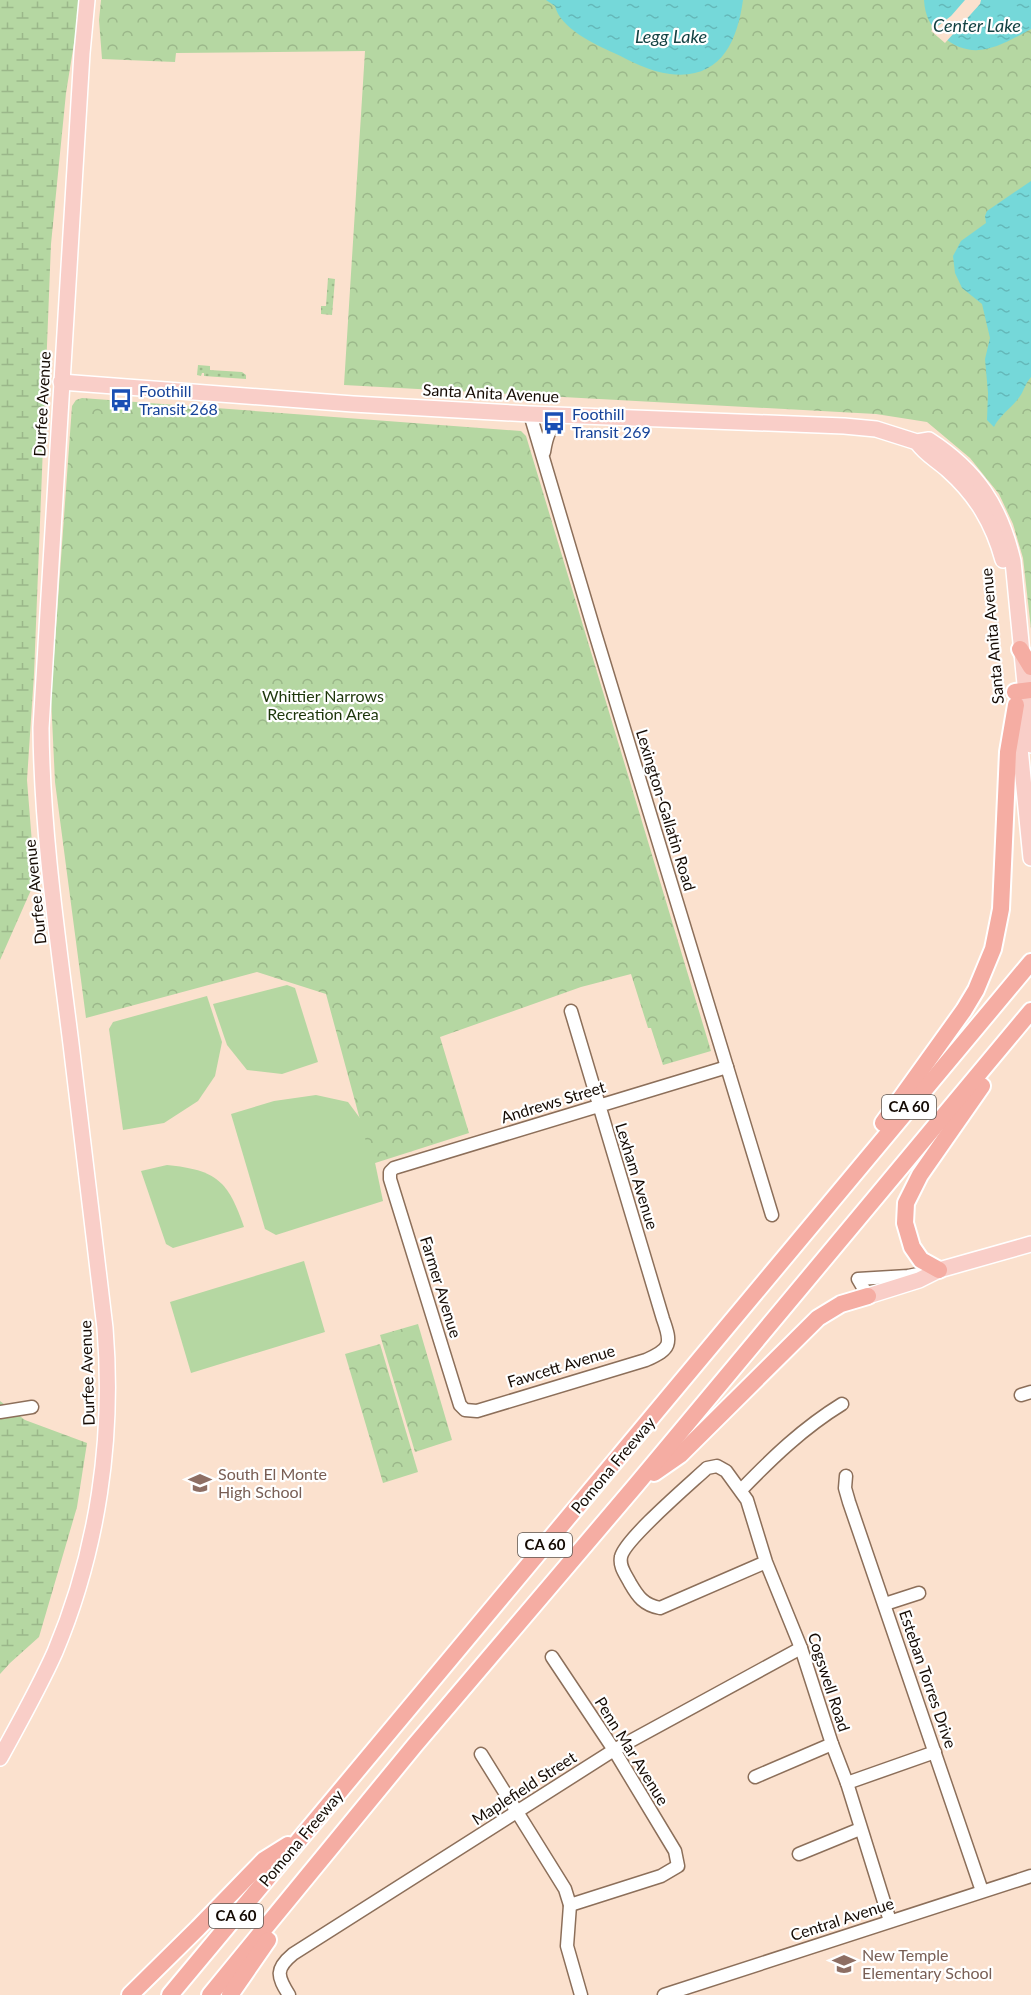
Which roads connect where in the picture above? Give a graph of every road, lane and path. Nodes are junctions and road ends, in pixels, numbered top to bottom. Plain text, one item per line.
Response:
1 (87, 0) edge
2 (61, 382) junction
3 (530, 414) junction
4 (564, 415) junction
5 (917, 442) junction
6 (544, 459) junction
7 (1020, 648) junction
8 (1031, 667) edge
9 (1022, 695) edge
10 (1031, 745) edge
11 (1031, 858) edge
12 (1031, 962) edge
13 (571, 1011) dead end
14 (1031, 1013) edge
15 (727, 1067) junction
16 (599, 1105) junction
17 (390, 1172) joint
18 (772, 1215) dead end
19 (1031, 1244) edge
20 (787, 1252) junction
21 (939, 1270) junction
22 (868, 1296) joint
23 (665, 1348) joint
24 (842, 1404) dead end
25 (32, 1407) dead end
26 (465, 1410) joint
27 (0, 1412) edge
28 (846, 1476) dead end
29 (636, 1485) junction
30 (741, 1490) junction
31 (766, 1562) junction
32 (919, 1593) dead end
33 (885, 1604) junction
34 (801, 1648) junction
35 (552, 1657) dead end
36 (832, 1744) junction
37 (614, 1750) junction
38 (935, 1752) junction
39 (481, 1754) dead end
40 (0, 1758) edge
41 (755, 1777) dead end
42 (847, 1783) junction
43 (517, 1813) junction
44 (860, 1829) junction
45 (302, 1837) junction
46 (332, 1848) junction
47 (799, 1854) dead end
48 (1031, 1876) edge
49 (982, 1891) junction
50 (570, 1905) junction
51 (890, 1921) junction
52 (130, 1995) edge
53 (170, 1995) edge
54 (210, 1995) edge
55 (230, 1995) edge
56 (289, 1995) edge
57 (581, 1995) edge
58 (664, 1995) edge

1 - 2 main road, Durfee Avenue
2 - 3 main road, Santa Anita Avenue
2 - 40 main road, Durfee Avenue
3 - 4 main road, Santa Anita Avenue
3 - 6 street, Lexington-Gallatin Road
4 - 5 main road, Santa Anita Avenue
4 - 6 street
5 - 7 main road, Santa Anita Avenue
5 - 9 main road, Santa Anita Avenue
6 - 15 street, Lexington-Gallatin Road
7 - 8 highway
7 - 9 main road, Santa Anita Avenue
9 - 10 main road, Santa Anita Avenue
9 - 11 main road, Santa Anita Avenue
9 - 20 highway
12 - 20 highway, Pomona Freeway / CA 60
13 - 16 street, Lexham Avenue
14 - 21 highway
14 - 29 highway, Pomona Freeway / CA 60
15 - 16 street, Andrews Street
15 - 18 street, Lexington-Gallatin Road
16 - 17 street, Andrews Street
16 - 23 street, Lexham Avenue
17 - 26 street, Farmer Avenue
19 - 21 main road
20 - 45 highway, Pomona Freeway / CA 60
21 - 22 main road
22 - 29 highway
23 - 26 street, Fawcett Avenue
24 - 30 street
25 - 27 street
28 - 33 street, Esteban Torres Drive
29 - 46 highway, Pomona Freeway / CA 60
30 - 31 street, Cogswell Road
30 - 31 street, Cogswell Road
31 - 34 street, Cogswell Road
32 - 33 street
33 - 38 street, Esteban Torres Drive
34 - 36 street, Cogswell Road
34 - 37 street, Maplefield Street
35 - 37 street, Penn Mar Avenue
36 - 41 street
36 - 42 street, Cogswell Road
37 - 43 street, Maplefield Street
37 - 50 street, Penn Mar Avenue
38 - 42 street
38 - 49 street, Esteban Torres Drive
39 - 43 street
42 - 44 street, Cogswell Road
43 - 50 street
43 - 56 street, Maplefield Street
44 - 47 street
44 - 51 street, Cogswell Road
45 - 52 highway
45 - 53 highway, Pomona Freeway / CA 60
46 - 54 highway, Pomona Freeway / CA 60
46 - 55 highway
48 - 49 street, Central Avenue
49 - 51 street, Central Avenue
50 - 57 street
51 - 58 street, Central Avenue

